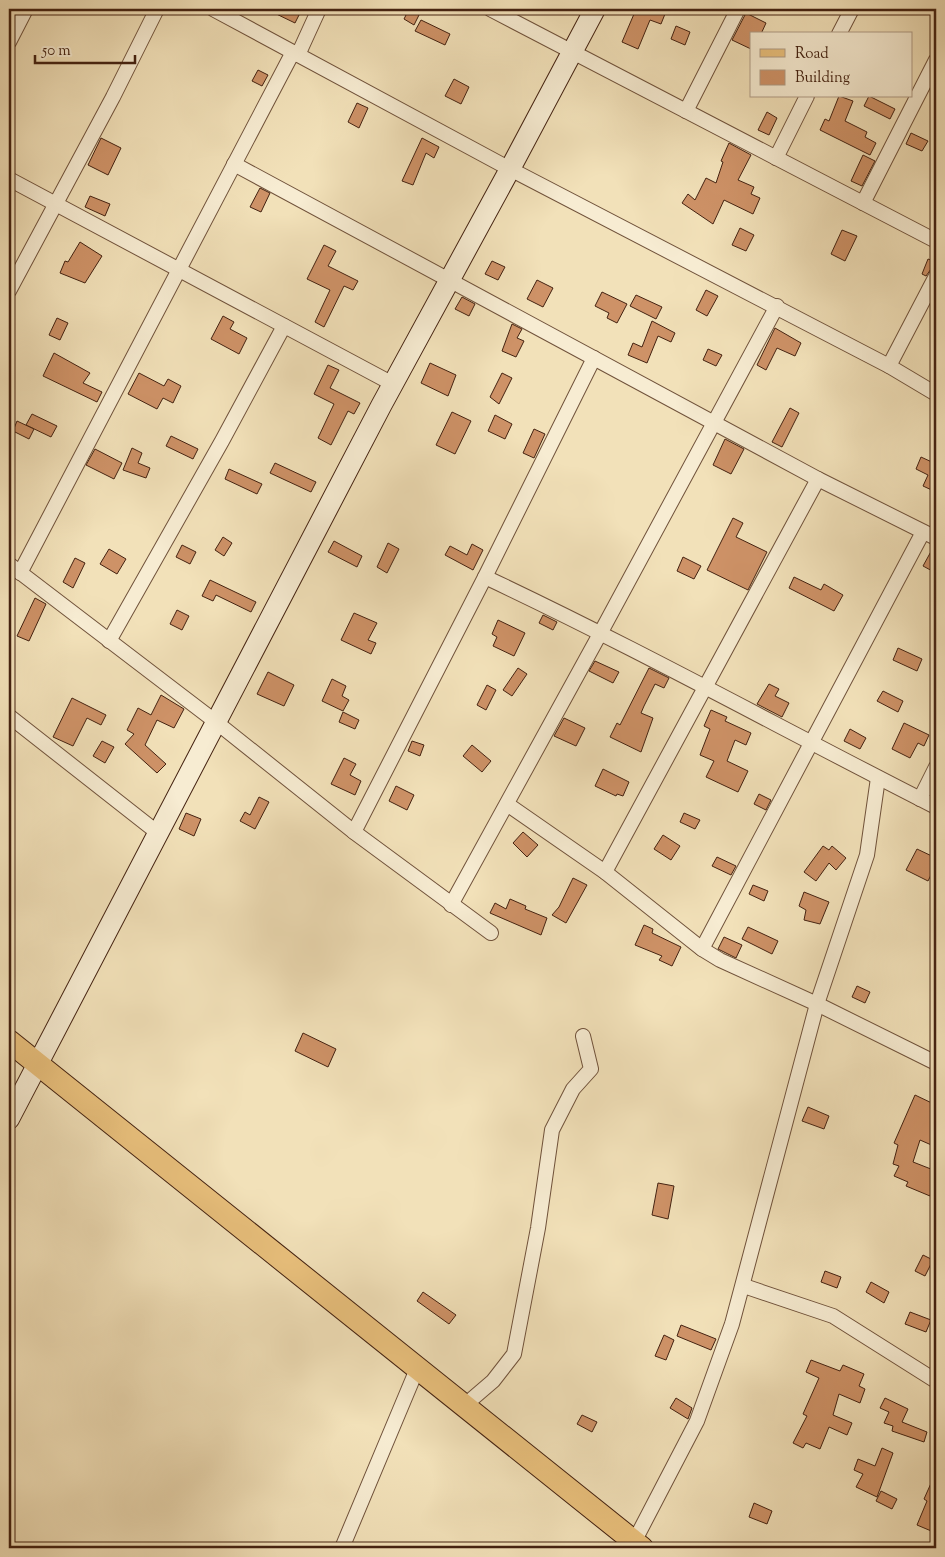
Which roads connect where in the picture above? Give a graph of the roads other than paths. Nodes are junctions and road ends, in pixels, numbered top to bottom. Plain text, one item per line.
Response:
1 (26, 9) edge
2 (157, 9) edge
3 (213, 9) edge
4 (319, 9) edge
5 (490, 9) edge
6 (594, 9) edge
7 (738, 9) edge
8 (852, 9) edge
9 (840, 32) edge
10 (9, 42) edge
11 (572, 52) junction
12 (295, 53) junction
13 (936, 60) edge
14 (806, 98) edge
15 (686, 111) junction
16 (776, 158) junction
17 (234, 164) junction
18 (510, 169) junction
19 (9, 179) edge
20 (863, 203) junction
21 (56, 204) junction
22 (936, 241) edge
23 (178, 269) junction
24 (936, 276) edge
25 (449, 281) junction
26 (9, 291) edge
27 (777, 306) junction
28 (284, 326) junction
29 (594, 358) junction
30 (889, 366) junction
31 (393, 384) junction
32 (936, 394) edge
33 (715, 423) junction
34 (818, 479) junction
35 (923, 532) junction
36 (936, 538) edge
37 (9, 564) edge
38 (20, 574) junction
39 (485, 577) junction
40 (602, 632) junction
41 (109, 641) junction
42 (705, 688) junction
43 (9, 716) edge
44 (216, 722) junction
45 (812, 744) junction
46 (936, 767) edge
47 (878, 778) junction
48 (920, 799) junction
49 (507, 804) junction
50 (936, 807) edge
51 (354, 832) junction
52 (158, 833) junction
53 (605, 872) junction
54 (451, 905) junction
55 (491, 933) dead end
56 (702, 949) junction
57 (817, 1004) junction
58 (584, 1036) dead end
59 (9, 1041) edge
60 (936, 1062) edge
61 (37, 1064) junction
62 (9, 1119) edge
63 (744, 1286) junction
64 (417, 1369) junction
65 (936, 1381) edge
66 (465, 1404) junction
67 (636, 1546) edge
68 (342, 1548) edge

1 - 10 street
2 - 21 street
3 - 12 street
4 - 12 street
5 - 11 street
6 - 11 street
7 - 15 street
8 - 9 street
11 - 15 street
11 - 18 street
12 - 17 street
12 - 18 street
13 - 20 street
14 - 16 street
15 - 16 street
16 - 20 street
17 - 23 street
17 - 25 street
18 - 25 street
18 - 27 street
19 - 21 street
20 - 22 street
21 - 23 street
21 - 26 street
23 - 28 street
23 - 38 street
24 - 30 street
25 - 29 street
25 - 31 street
27 - 30 street
27 - 33 street
28 - 31 street
28 - 41 street
29 - 33 street
29 - 39 street
30 - 32 street
31 - 44 street
33 - 34 street
33 - 40 street
34 - 35 street
34 - 42 street
35 - 36 street
35 - 45 street
37 - 38 street
38 - 41 street
39 - 40 street
39 - 51 street
40 - 42 street
40 - 49 street
41 - 44 street
42 - 45 street
42 - 53 street
43 - 52 street
44 - 51 street
44 - 52 street
45 - 47 street
45 - 56 street
46 - 48 street
47 - 48 street
47 - 57 street
48 - 50 street
49 - 53 street
49 - 54 street
51 - 54 street
52 - 61 street
53 - 56 street
54 - 55 street
56 - 57 street
57 - 60 street
57 - 63 street
58 - 66 street
59 - 61 main road
61 - 62 street
61 - 64 main road
63 - 65 street
63 - 67 street
64 - 66 main road
64 - 68 street
66 - 67 main road

